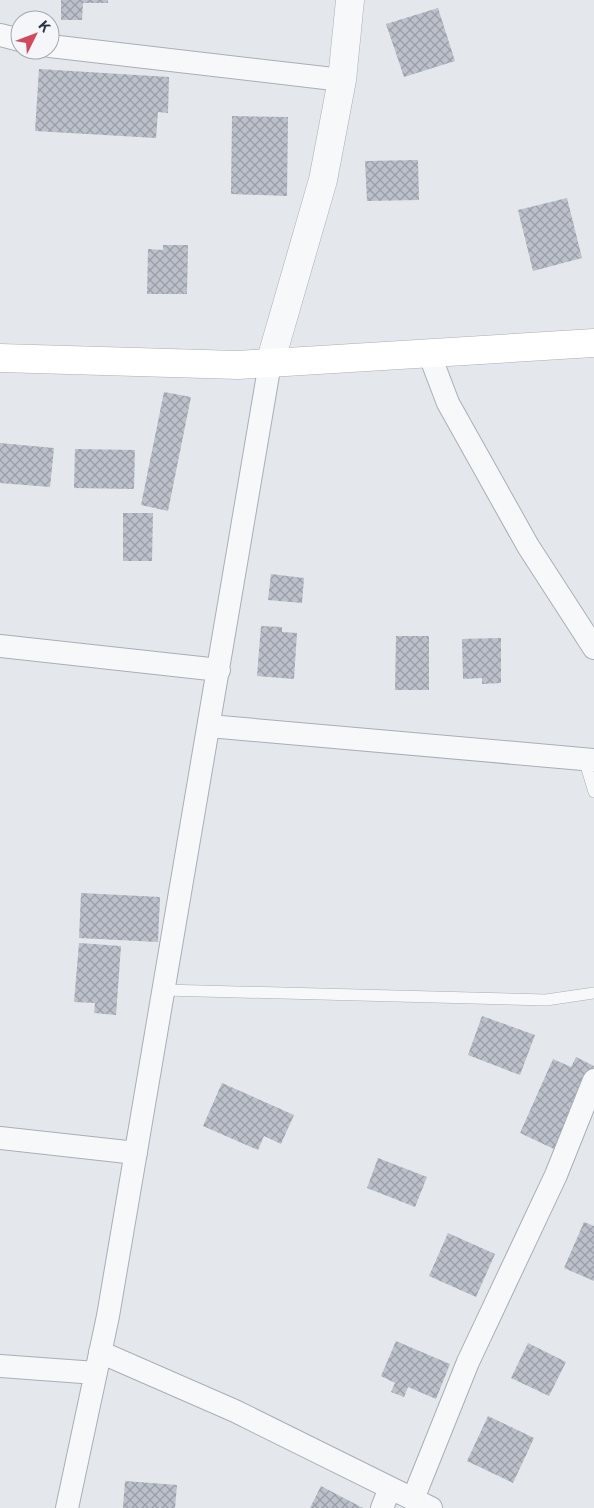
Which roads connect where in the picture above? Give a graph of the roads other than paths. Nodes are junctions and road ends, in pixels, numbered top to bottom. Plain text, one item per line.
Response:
1 (350, 0) edge
2 (60, 47) edge
3 (342, 80) junction
4 (594, 343) edge
5 (429, 353) junction
6 (0, 358) edge
7 (270, 363) junction
8 (0, 646) edge
9 (594, 648) edge
10 (219, 670) junction
11 (209, 726) junction
12 (589, 760) edge
13 (594, 792) edge
14 (164, 990) junction
15 (594, 993) edge
16 (594, 1080) edge
17 (0, 1138) edge
18 (136, 1153) junction
19 (98, 1363) junction
20 (0, 1366) edge
21 (386, 1498) edge
22 (422, 1504) edge
23 (67, 1508) edge

1 - 3 street
2 - 3 street
3 - 7 street
4 - 5 main road
5 - 7 main road
5 - 9 street
6 - 7 main road
7 - 10 street
8 - 10 street
10 - 11 street
11 - 12 street
11 - 14 street
12 - 13 lane
14 - 15 lane
14 - 18 street
16 - 22 street
17 - 18 street
18 - 19 street
19 - 20 street
19 - 21 street
19 - 23 street
21 - 22 street

